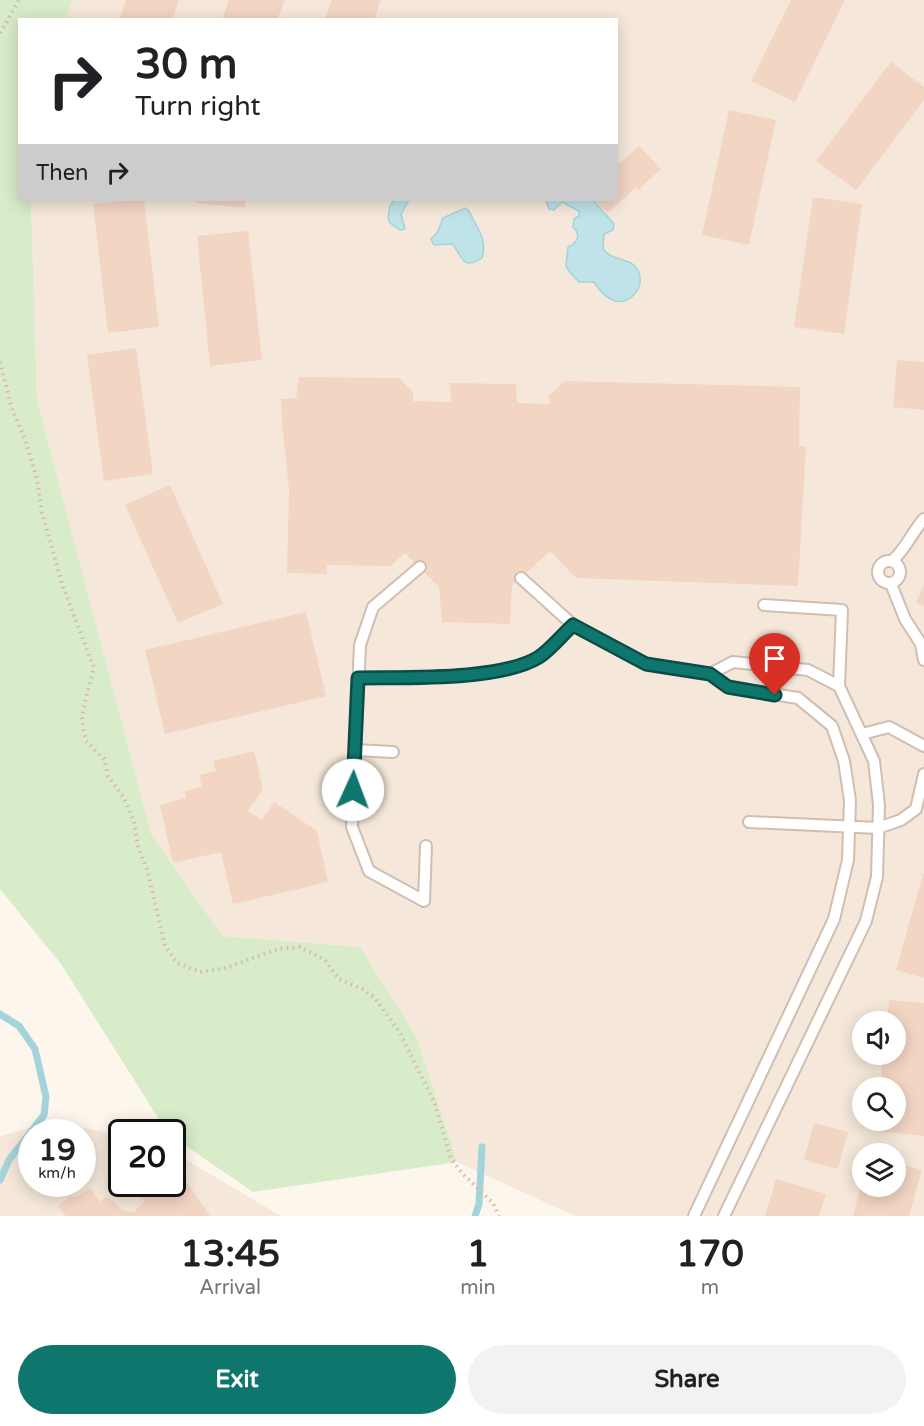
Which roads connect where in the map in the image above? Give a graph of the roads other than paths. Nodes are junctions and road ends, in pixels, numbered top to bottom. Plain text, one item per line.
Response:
1 (924, 519) edge
2 (892, 561) junction
3 (420, 567) dead end
4 (521, 578) dead end
5 (891, 584) junction
6 (764, 604) dead end
7 (573, 625) junction
8 (924, 660) edge
9 (710, 674) junction
10 (358, 678) junction
11 (839, 686) junction
12 (862, 734) junction
13 (924, 746) edge
14 (355, 750) junction
15 (393, 752) dead end
16 (924, 774) edge
17 (748, 822) dead end
18 (849, 827) junction
19 (878, 828) junction
20 (426, 846) dead end
21 (694, 1216) edge
22 (724, 1216) edge

1 - 2 lane
2 - 5 lane
2 - 5 lane
3 - 10 lane
4 - 7 lane
5 - 8 lane
6 - 11 lane
7 - 9 lane
7 - 10 lane
9 - 11 lane
9 - 18 lane
10 - 14 lane
11 - 12 lane
12 - 13 lane
12 - 19 lane
14 - 15 lane
14 - 20 lane
16 - 19 lane
17 - 18 lane
18 - 19 lane
18 - 21 lane
19 - 22 lane

